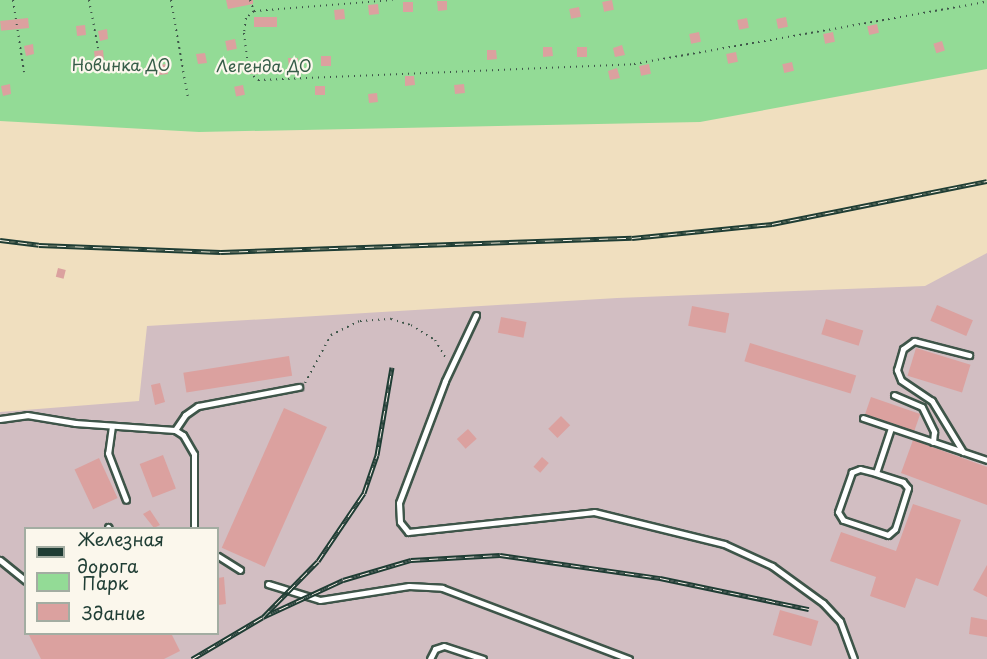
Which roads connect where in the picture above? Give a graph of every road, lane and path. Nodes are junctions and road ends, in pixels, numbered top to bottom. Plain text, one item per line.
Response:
1 (13, 0) edge
2 (89, 0) edge
3 (171, 0) edge
4 (250, 0) edge
5 (393, 0) edge
6 (987, 2) edge
7 (254, 11) junction
8 (98, 48) dead end
9 (24, 72) dead end
10 (188, 98) dead end
11 (476, 315) dead end
12 (969, 355) dead end
13 (445, 381) junction
14 (299, 387) joint
15 (894, 396) dead end
16 (863, 418) dead end
17 (0, 419) edge
18 (112, 426) junction
19 (891, 428) junction
20 (175, 430) junction
21 (933, 442) junction
22 (963, 452) junction
23 (987, 459) edge
24 (876, 473) junction
25 (126, 500) dead end
26 (194, 527) edge
27 (219, 557) edge
28 (0, 560) edge
29 (240, 570) dead end
30 (24, 579) edge
31 (268, 584) dead end
32 (430, 659) edge
33 (483, 659) edge
34 (629, 659) edge
35 (854, 659) edge

1 - 9 path
2 - 8 path
3 - 10 path
4 - 7 path
5 - 7 path
6 - 7 path
11 - 13 lane
12 - 22 lane
13 - 14 path
13 - 35 lane
14 - 20 lane
15 - 21 lane
16 - 19 lane
17 - 18 lane
18 - 20 lane
18 - 25 lane
19 - 21 lane
19 - 24 lane
20 - 26 lane
21 - 22 lane
22 - 23 lane
24 - 24 lane
27 - 29 lane
28 - 30 lane
31 - 34 lane
32 - 33 lane

